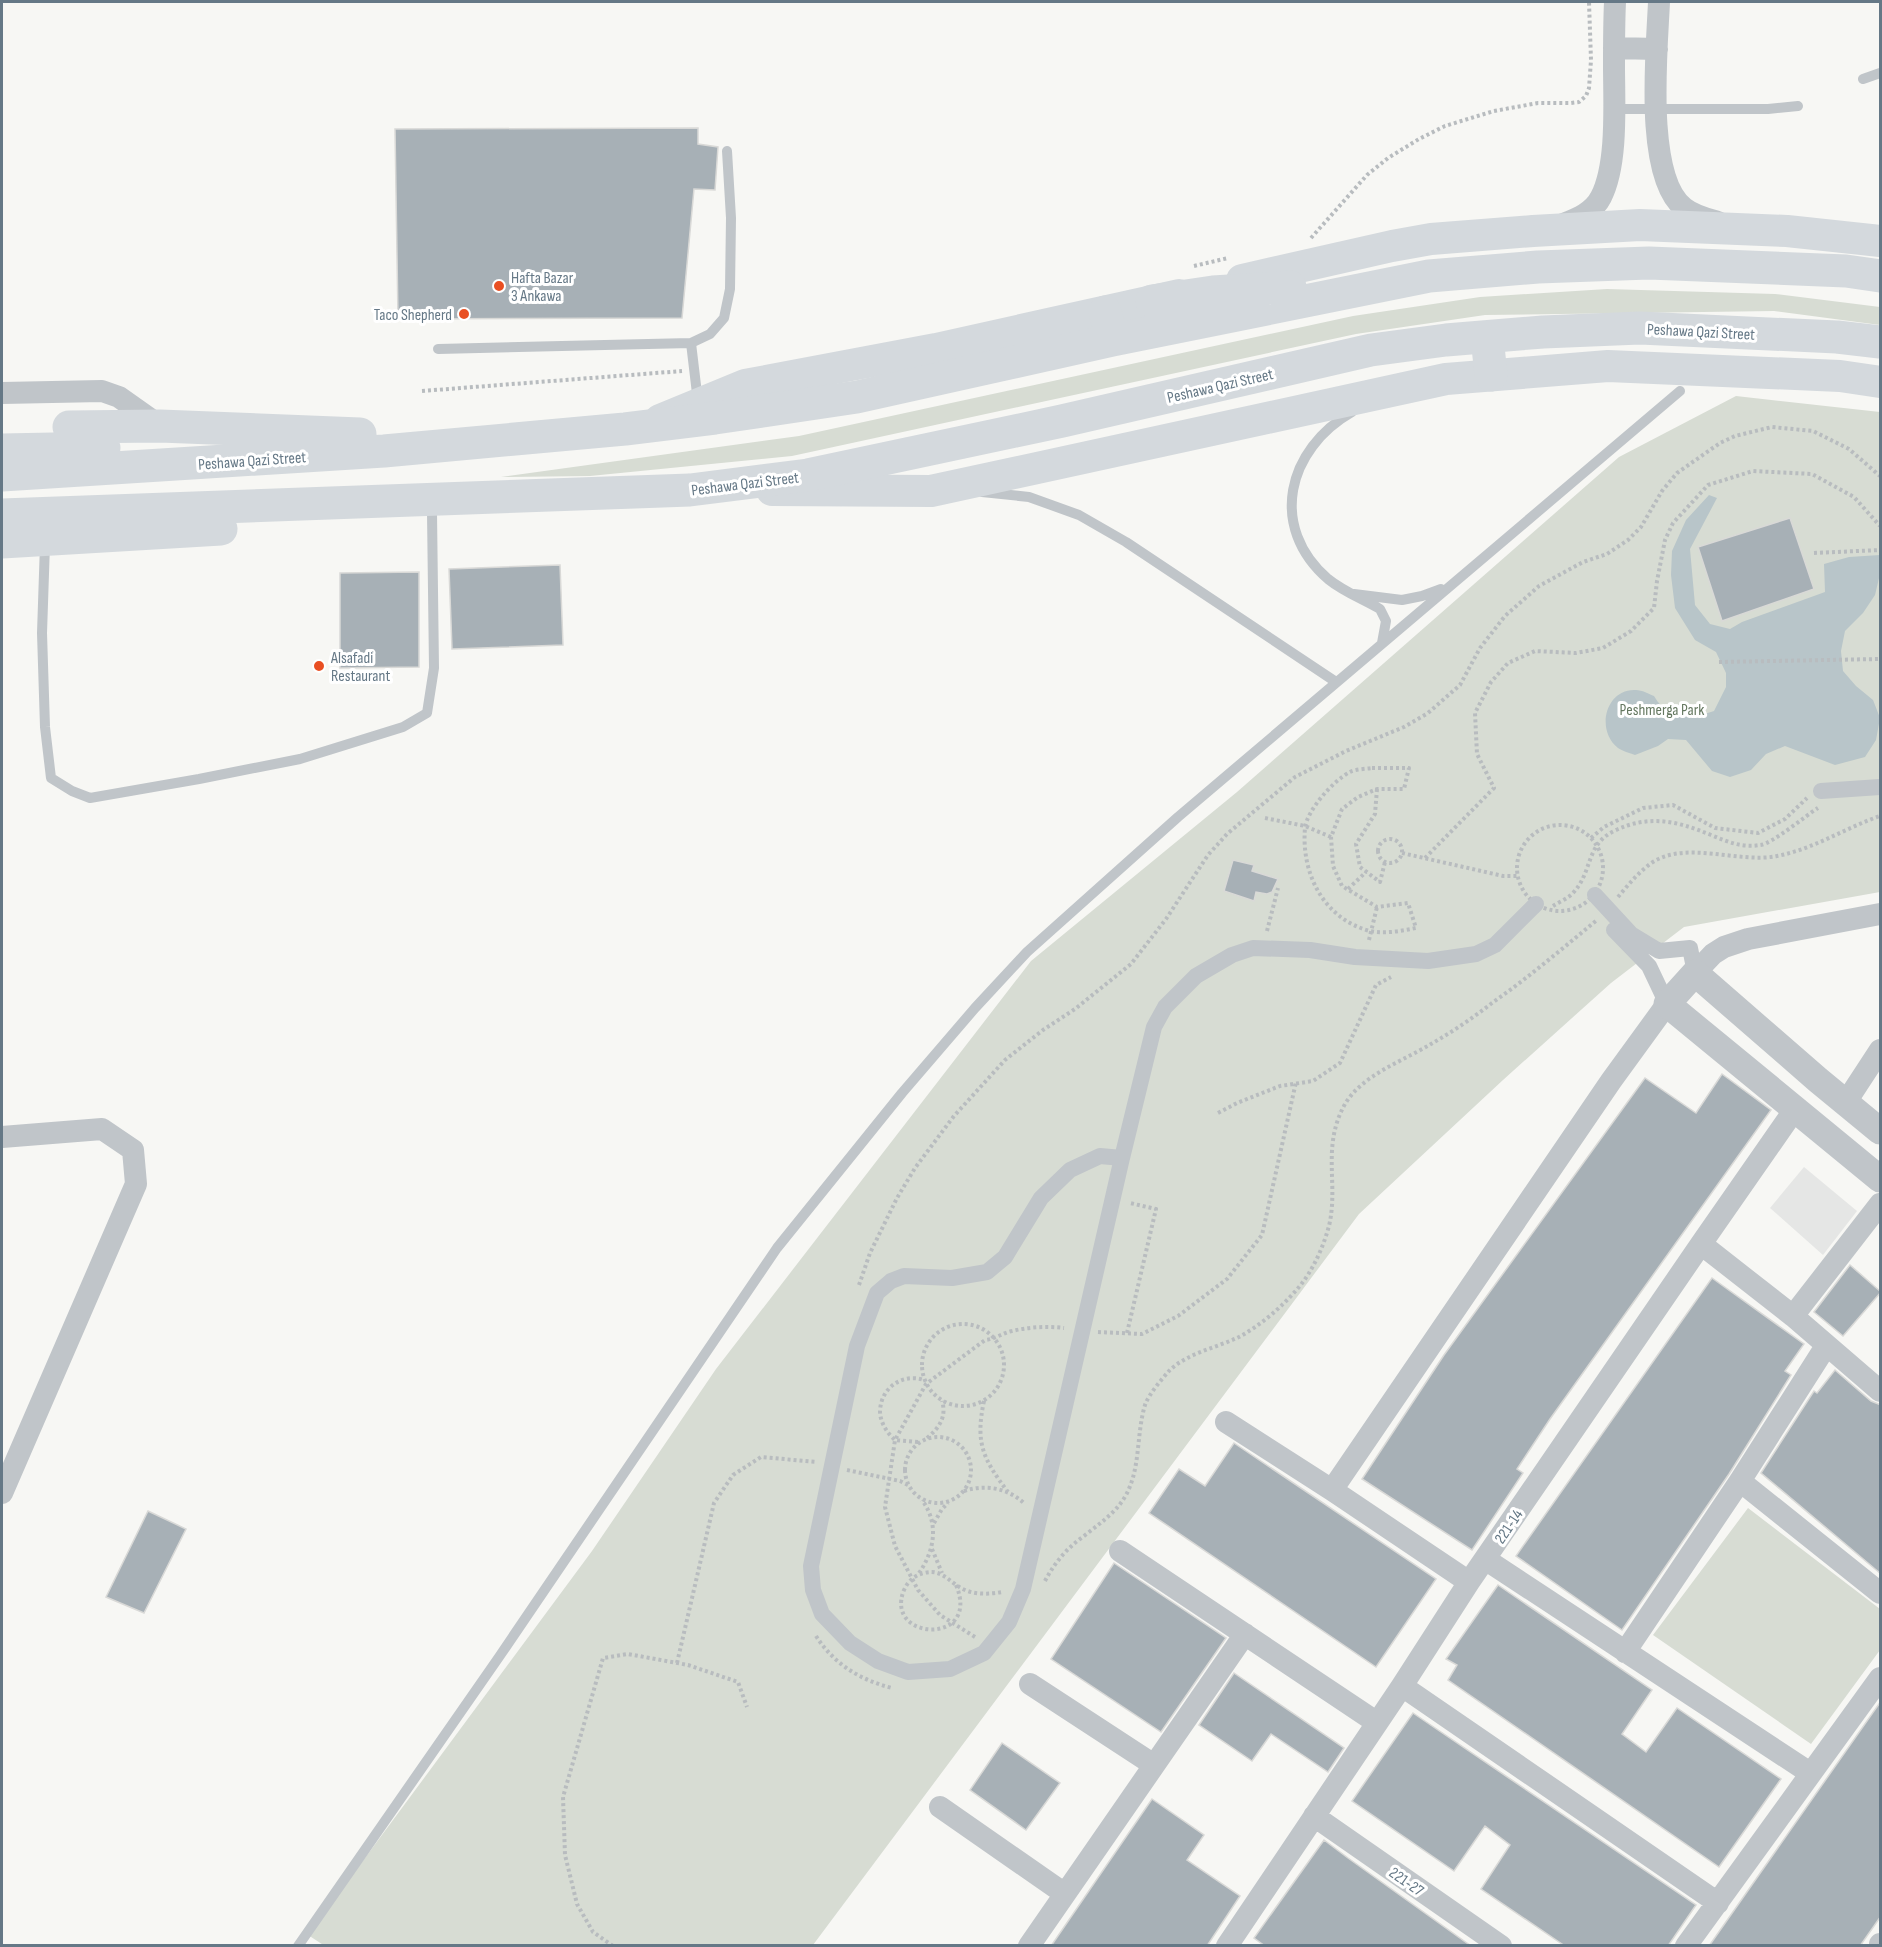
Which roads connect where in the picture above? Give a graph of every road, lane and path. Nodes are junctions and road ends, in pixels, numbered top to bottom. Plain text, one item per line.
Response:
1 (1589, 2) edge
2 (1615, 2) edge
3 (1659, 2) edge
4 (1614, 48) junction
5 (1657, 49) junction
6 (1881, 74) edge
7 (1863, 79) dead end
8 (1798, 106) dead end
9 (1614, 109) junction
10 (1656, 110) junction
11 (727, 151) dead end
12 (1533, 231) junction
13 (1787, 231) junction
14 (1320, 239) dead end
15 (1881, 241) edge
16 (1234, 256) dead end
17 (1189, 267) dead end
18 (1429, 276) junction
19 (1881, 276) edge
20 (1152, 301) junction
21 (1109, 326) junction
22 (1487, 337) junction
23 (1881, 342) edge
24 (691, 343) junction
25 (438, 349) dead end
26 (694, 370) junction
27 (1491, 375) junction
28 (1881, 382) edge
29 (1413, 386) junction
30 (422, 391) dead end
31 (1680, 391) dead end
32 (2, 393) edge
33 (699, 404) junction
34 (160, 426) junction
35 (2, 428) edge
36 (617, 430) junction
37 (388, 435) junction
38 (2, 450) edge
39 (2, 476) edge
40 (1881, 476) edge
41 (690, 490) junction
42 (931, 491) junction
43 (566, 496) junction
44 (432, 513) junction
45 (2, 515) edge
46 (1881, 526) edge
47 (45, 540) junction
48 (2, 543) edge
49 (1881, 550) edge
50 (1814, 553) dead end
51 (1449, 586) junction
52 (1350, 593) junction
53 (1382, 643) junction
54 (1881, 659) edge
55 (1719, 662) dead end
56 (1336, 682) junction
57 (1881, 787) edge
58 (1377, 789) junction
59 (1823, 797) junction
60 (1881, 816) edge
61 (1265, 818) dead end
62 (1305, 826) junction
63 (1330, 837) junction
64 (1591, 838) junction
65 (1597, 844) junction
66 (1402, 853) junction
67 (1425, 858) junction
68 (1385, 862) junction
69 (1366, 872) junction
70 (1517, 876) junction
71 (1278, 888) dead end
72 (1348, 889) junction
73 (1592, 898) junction
74 (1377, 907) junction
75 (1542, 909) junction
76 (1604, 912) junction
77 (1881, 915) edge
78 (1371, 931) junction
79 (1262, 949) junction
80 (1364, 958) junction
81 (1414, 960) junction
82 (1695, 973) junction
83 (1667, 1004) junction
84 (1881, 1050) edge
85 (1818, 1080) junction
86 (1296, 1082) junction
87 (1846, 1102) junction
88 (1795, 1109) junction
89 (1218, 1113) dead end
90 (1881, 1131) edge
91 (2, 1137) edge
92 (1122, 1158) junction
93 (1881, 1179) edge
94 (1113, 1198) junction
95 (1881, 1204) edge
96 (1701, 1244) junction
97 (858, 1290) dead end
98 (1792, 1316) junction
99 (1066, 1328) junction
100 (1083, 1331) junction
101 (1127, 1333) junction
102 (1064, 1338) dead end
103 (995, 1339) junction
104 (1826, 1346) junction
105 (926, 1382) junction
106 (1881, 1391) edge
107 (942, 1400) junction
108 (984, 1400) junction
109 (1226, 1422) dead end
110 (895, 1440) junction
111 (922, 1441) junction
112 (817, 1451) dead end
113 (815, 1461) junction
114 (839, 1468) junction
115 (813, 1470) dead end
116 (888, 1478) junction
117 (844, 1480) dead end
118 (1740, 1481) junction
119 (908, 1485) junction
120 (1332, 1490) junction
121 (964, 1491) junction
122 (1008, 1492) junction
123 (2, 1493) edge
124 (1029, 1496) dead end
125 (921, 1498) junction
126 (953, 1499) junction
127 (933, 1524) junction
128 (932, 1548) junction
129 (1120, 1551) dead end
130 (1485, 1559) junction
131 (944, 1575) junction
132 (914, 1577) junction
133 (1025, 1580) junction
134 (1470, 1582) junction
135 (956, 1585) junction
136 (1042, 1586) dead end
137 (1881, 1593) edge
138 (952, 1623) junction
139 (815, 1634) dead end
140 (1245, 1634) junction
141 (993, 1642) junction
142 (1625, 1652) junction
143 (677, 1663) junction
144 (1881, 1678) edge
145 (1030, 1684) dead end
146 (1402, 1686) junction
147 (896, 1689) dead end
148 (747, 1707) dead end
149 (1377, 1722) junction
150 (1154, 1764) junction
151 (1810, 1773) junction
152 (940, 1807) dead end
153 (1314, 1815) junction
154 (1065, 1894) junction
155 (1718, 1902) junction
156 (298, 1946) edge
157 (613, 1946) edge
158 (1029, 1946) edge
159 (1227, 1946) edge
160 (1501, 1946) edge
161 (1686, 1946) edge

1 - 14 path
2 - 4 street
3 - 5 street
4 - 5 street
4 - 9 street
5 - 10 street
6 - 7 lane
8 - 10 lane
9 - 10 lane
9 - 12 street
10 - 13 street
11 - 24 lane
12 - 13 main road
12 - 20 main road
13 - 15 main road
16 - 17 path
18 - 19 highway, Peshawa Qazi Street
18 - 20 highway
18 - 21 highway, Peshawa Qazi Street
20 - 21 main road
21 - 33 main road
21 - 36 highway, Peshawa Qazi Street
22 - 23 highway, Peshawa Qazi Street
22 - 27 highway
22 - 41 highway, Peshawa Qazi Street
24 - 25 lane
24 - 26 lane
26 - 30 path
26 - 33 lane
27 - 28 main road
27 - 29 main road
29 - 42 main road
29 - 52 lane
31 - 51 lane
32 - 34 street
33 - 36 main road
34 - 35 highway
34 - 37 highway
36 - 37 highway, Peshawa Qazi Street
36 - 39 highway, Peshawa Qazi Street
37 - 38 highway, Peshawa Qazi Street
40 - 97 path
41 - 42 main road
41 - 43 highway, Peshawa Qazi Street
42 - 56 lane
43 - 44 highway, Peshawa Qazi Street
43 - 45 highway, Peshawa Qazi Street
44 - 47 highway, Peshawa Qazi Street
44 - 47 lane
46 - 67 path
47 - 48 highway, Peshawa Qazi Street
49 - 50 path
51 - 52 lane
51 - 53 lane
52 - 53 lane
53 - 56 lane
54 - 55 path
56 - 156 lane
57 - 59 street
58 - 62 path
58 - 63 path
58 - 69 path
59 - 64 path
59 - 65 path
60 - 76 path
61 - 62 path
62 - 63 path
62 - 78 path
63 - 72 path
64 - 65 path
64 - 70 path
65 - 73 path
65 - 75 path
66 - 67 path
66 - 68 path
66 - 68 path
67 - 70 path
68 - 69 path
69 - 72 path
70 - 75 path
71 - 79 path
72 - 74 path
73 - 75 path
73 - 76 street
74 - 78 path
74 - 78 path
75 - 81 street
76 - 82 street
76 - 83 street
76 - 136 path
77 - 82 street
78 - 80 path
79 - 80 street
79 - 92 street
80 - 81 street
81 - 86 path
82 - 83 street
82 - 85 street
83 - 88 street
83 - 120 street
84 - 87 street
85 - 87 street
85 - 88 street
86 - 89 path
86 - 101 path
87 - 90 street
88 - 93 street
88 - 96 street, 221-14
91 - 123 street
92 - 94 street
92 - 114 street
94 - 100 street
94 - 101 path
95 - 98 street
96 - 98 street
96 - 130 street, 221-14
98 - 104 street
99 - 100 path
99 - 102 path
99 - 103 path
100 - 101 path
100 - 133 street
103 - 105 path
103 - 105 path
103 - 108 path
104 - 106 street
104 - 118 street
105 - 107 path
105 - 110 path
105 - 110 path
107 - 108 path
107 - 111 path
108 - 122 path
109 - 120 street
110 - 111 path
110 - 116 path
111 - 119 path
111 - 121 path
112 - 113 path
113 - 114 path
113 - 115 path
113 - 143 path
114 - 116 path
114 - 117 path
114 - 141 street
116 - 119 path
116 - 132 path
118 - 137 street
118 - 142 street
119 - 125 path
120 - 134 street
121 - 122 path
121 - 126 path
122 - 124 path
125 - 126 path
125 - 127 path
126 - 127 path
127 - 128 path
128 - 131 path
128 - 132 path
129 - 140 street
130 - 134 street, 221-14
130 - 142 street
131 - 132 path
131 - 135 path
132 - 138 path
132 - 138 path
133 - 135 path
133 - 141 street
134 - 146 street, 221-14
135 - 138 path
138 - 141 path
139 - 147 path
140 - 149 street
140 - 150 street
142 - 151 street
143 - 148 path
143 - 157 path
144 - 151 street
145 - 150 street
146 - 149 street, 221-14
146 - 155 street
149 - 153 street, 221-14
150 - 154 street
151 - 155 street
152 - 154 street
153 - 159 street, 221-14
153 - 160 street, 221-27
154 - 158 street
155 - 161 street

